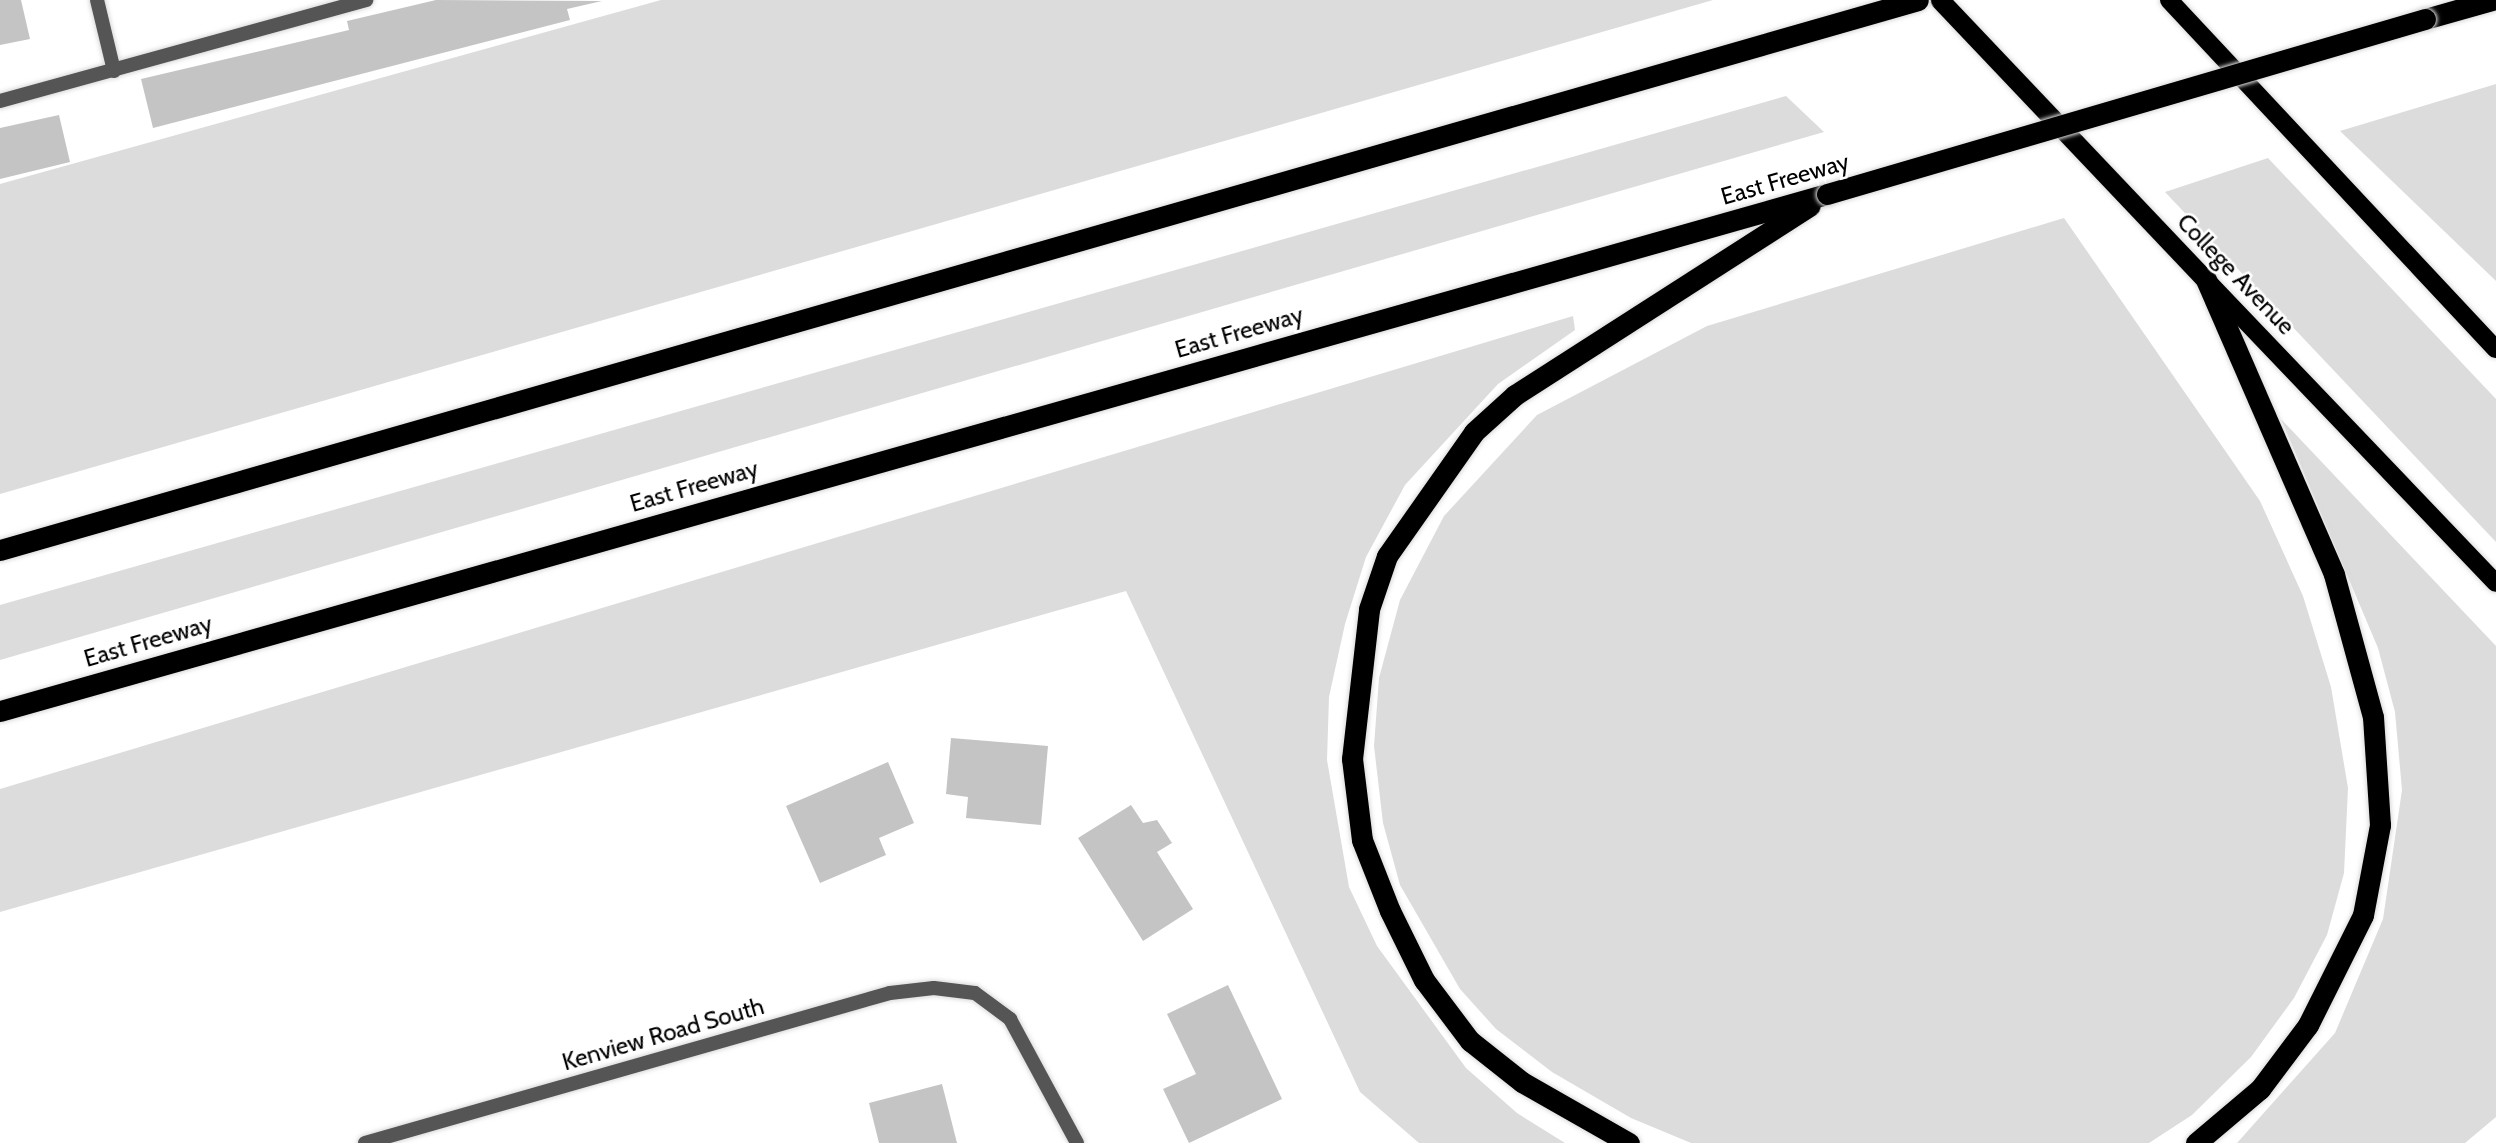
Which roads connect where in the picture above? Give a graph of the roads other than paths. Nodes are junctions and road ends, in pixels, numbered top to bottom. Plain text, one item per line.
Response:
1 (97, 0) edge
2 (366, 0) edge
3 (1918, 0) edge
4 (1940, 0) edge
5 (2169, 0) edge
6 (2492, 0) edge
7 (114, 71) junction
8 (0, 101) edge
9 (1827, 194) junction
10 (2206, 280) junction
11 (2496, 349) edge
12 (0, 550) edge
13 (2496, 583) edge
14 (0, 710) edge
15 (365, 1143) edge
16 (1077, 1143) edge
17 (1629, 1143) edge
18 (2196, 1143) edge

1 - 7 street
2 - 7 street
3 - 12 highway
4 - 10 highway, College Avenue
5 - 11 main road
6 - 9 highway, East Freeway, bridge
7 - 8 street
9 - 14 highway, East Freeway
9 - 17 highway
10 - 13 main road, College Avenue
10 - 18 highway
15 - 16 street, Kenview Road South

